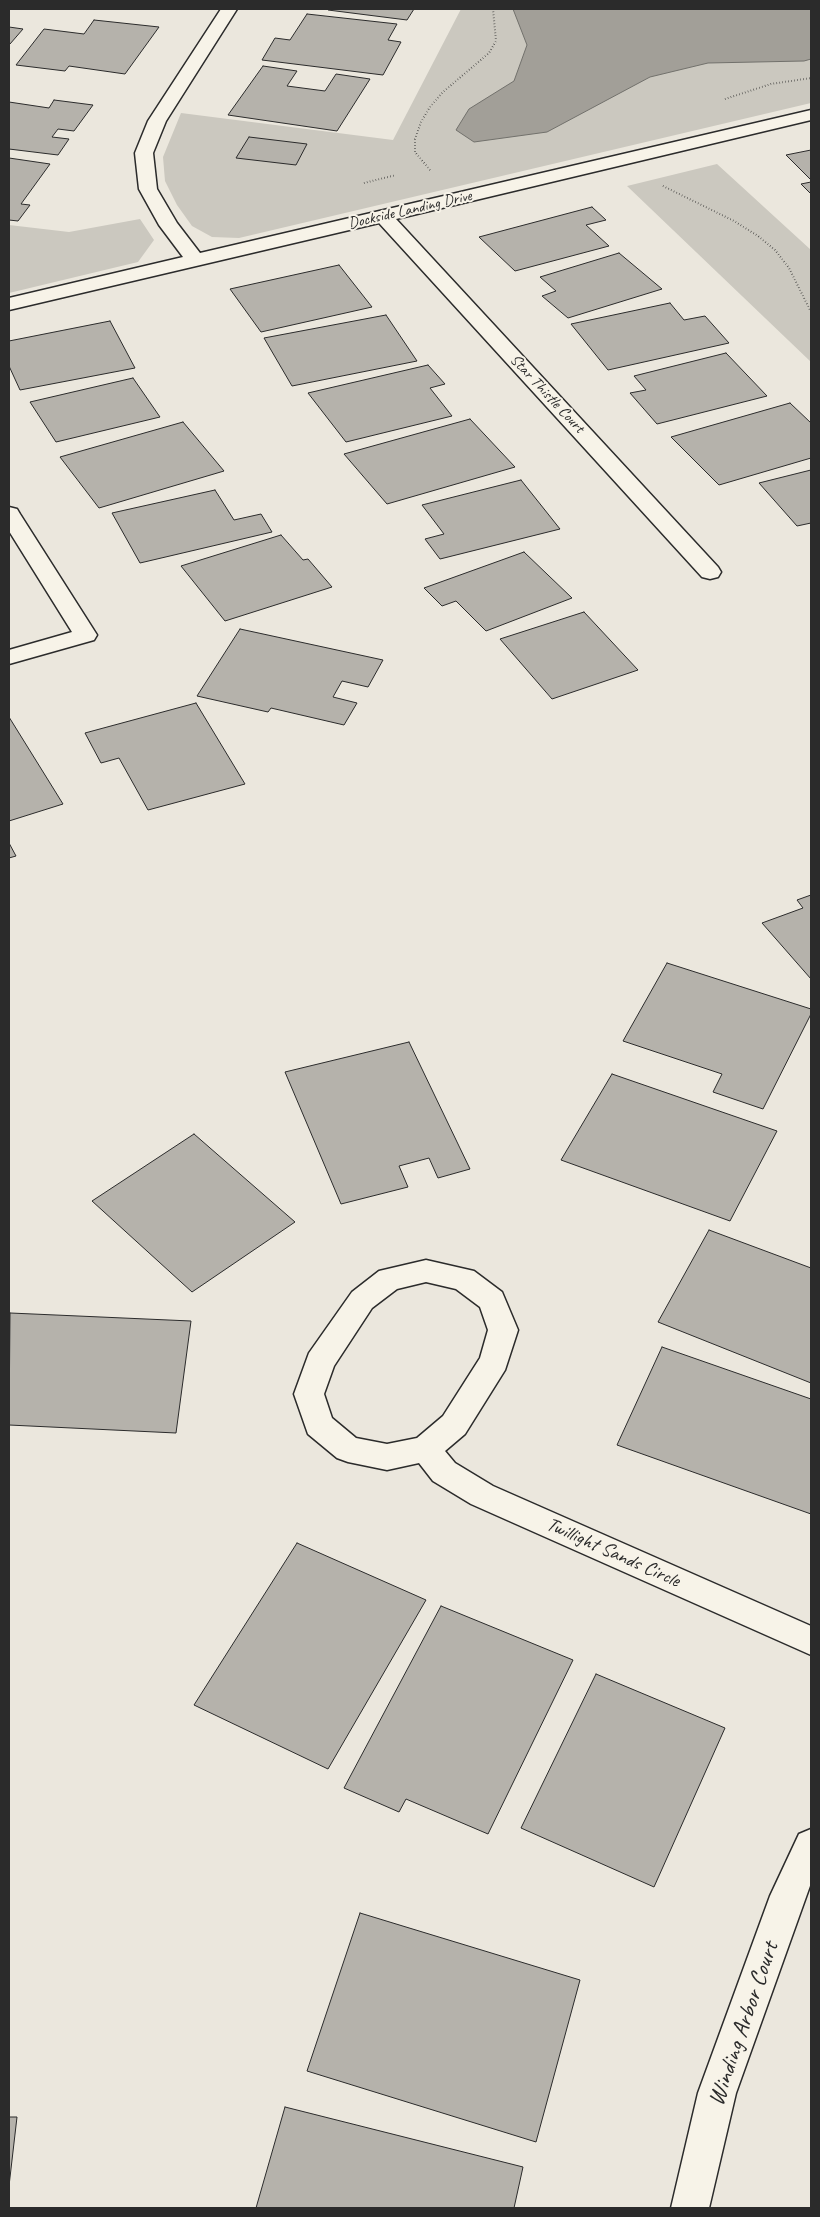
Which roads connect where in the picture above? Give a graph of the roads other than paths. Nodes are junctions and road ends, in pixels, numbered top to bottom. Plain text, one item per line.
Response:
1 (229, 9) edge
2 (811, 115) edge
3 (383, 216) junction
4 (195, 260) junction
5 (9, 304) edge
6 (9, 514) edge
7 (710, 572) dead end
8 (9, 657) edge
9 (426, 1449) junction
10 (811, 1641) edge
11 (811, 1844) edge
12 (690, 2208) edge

1 - 4 street
2 - 3 street, Dockside Landing Drive
3 - 4 street, Dockside Landing Drive
3 - 7 street, Star Thistle Court
4 - 5 street, Dockside Landing Drive
6 - 8 street
9 - 9 street
9 - 10 street, Twillight Sands Circle
11 - 12 street, Winding Arbor Court

